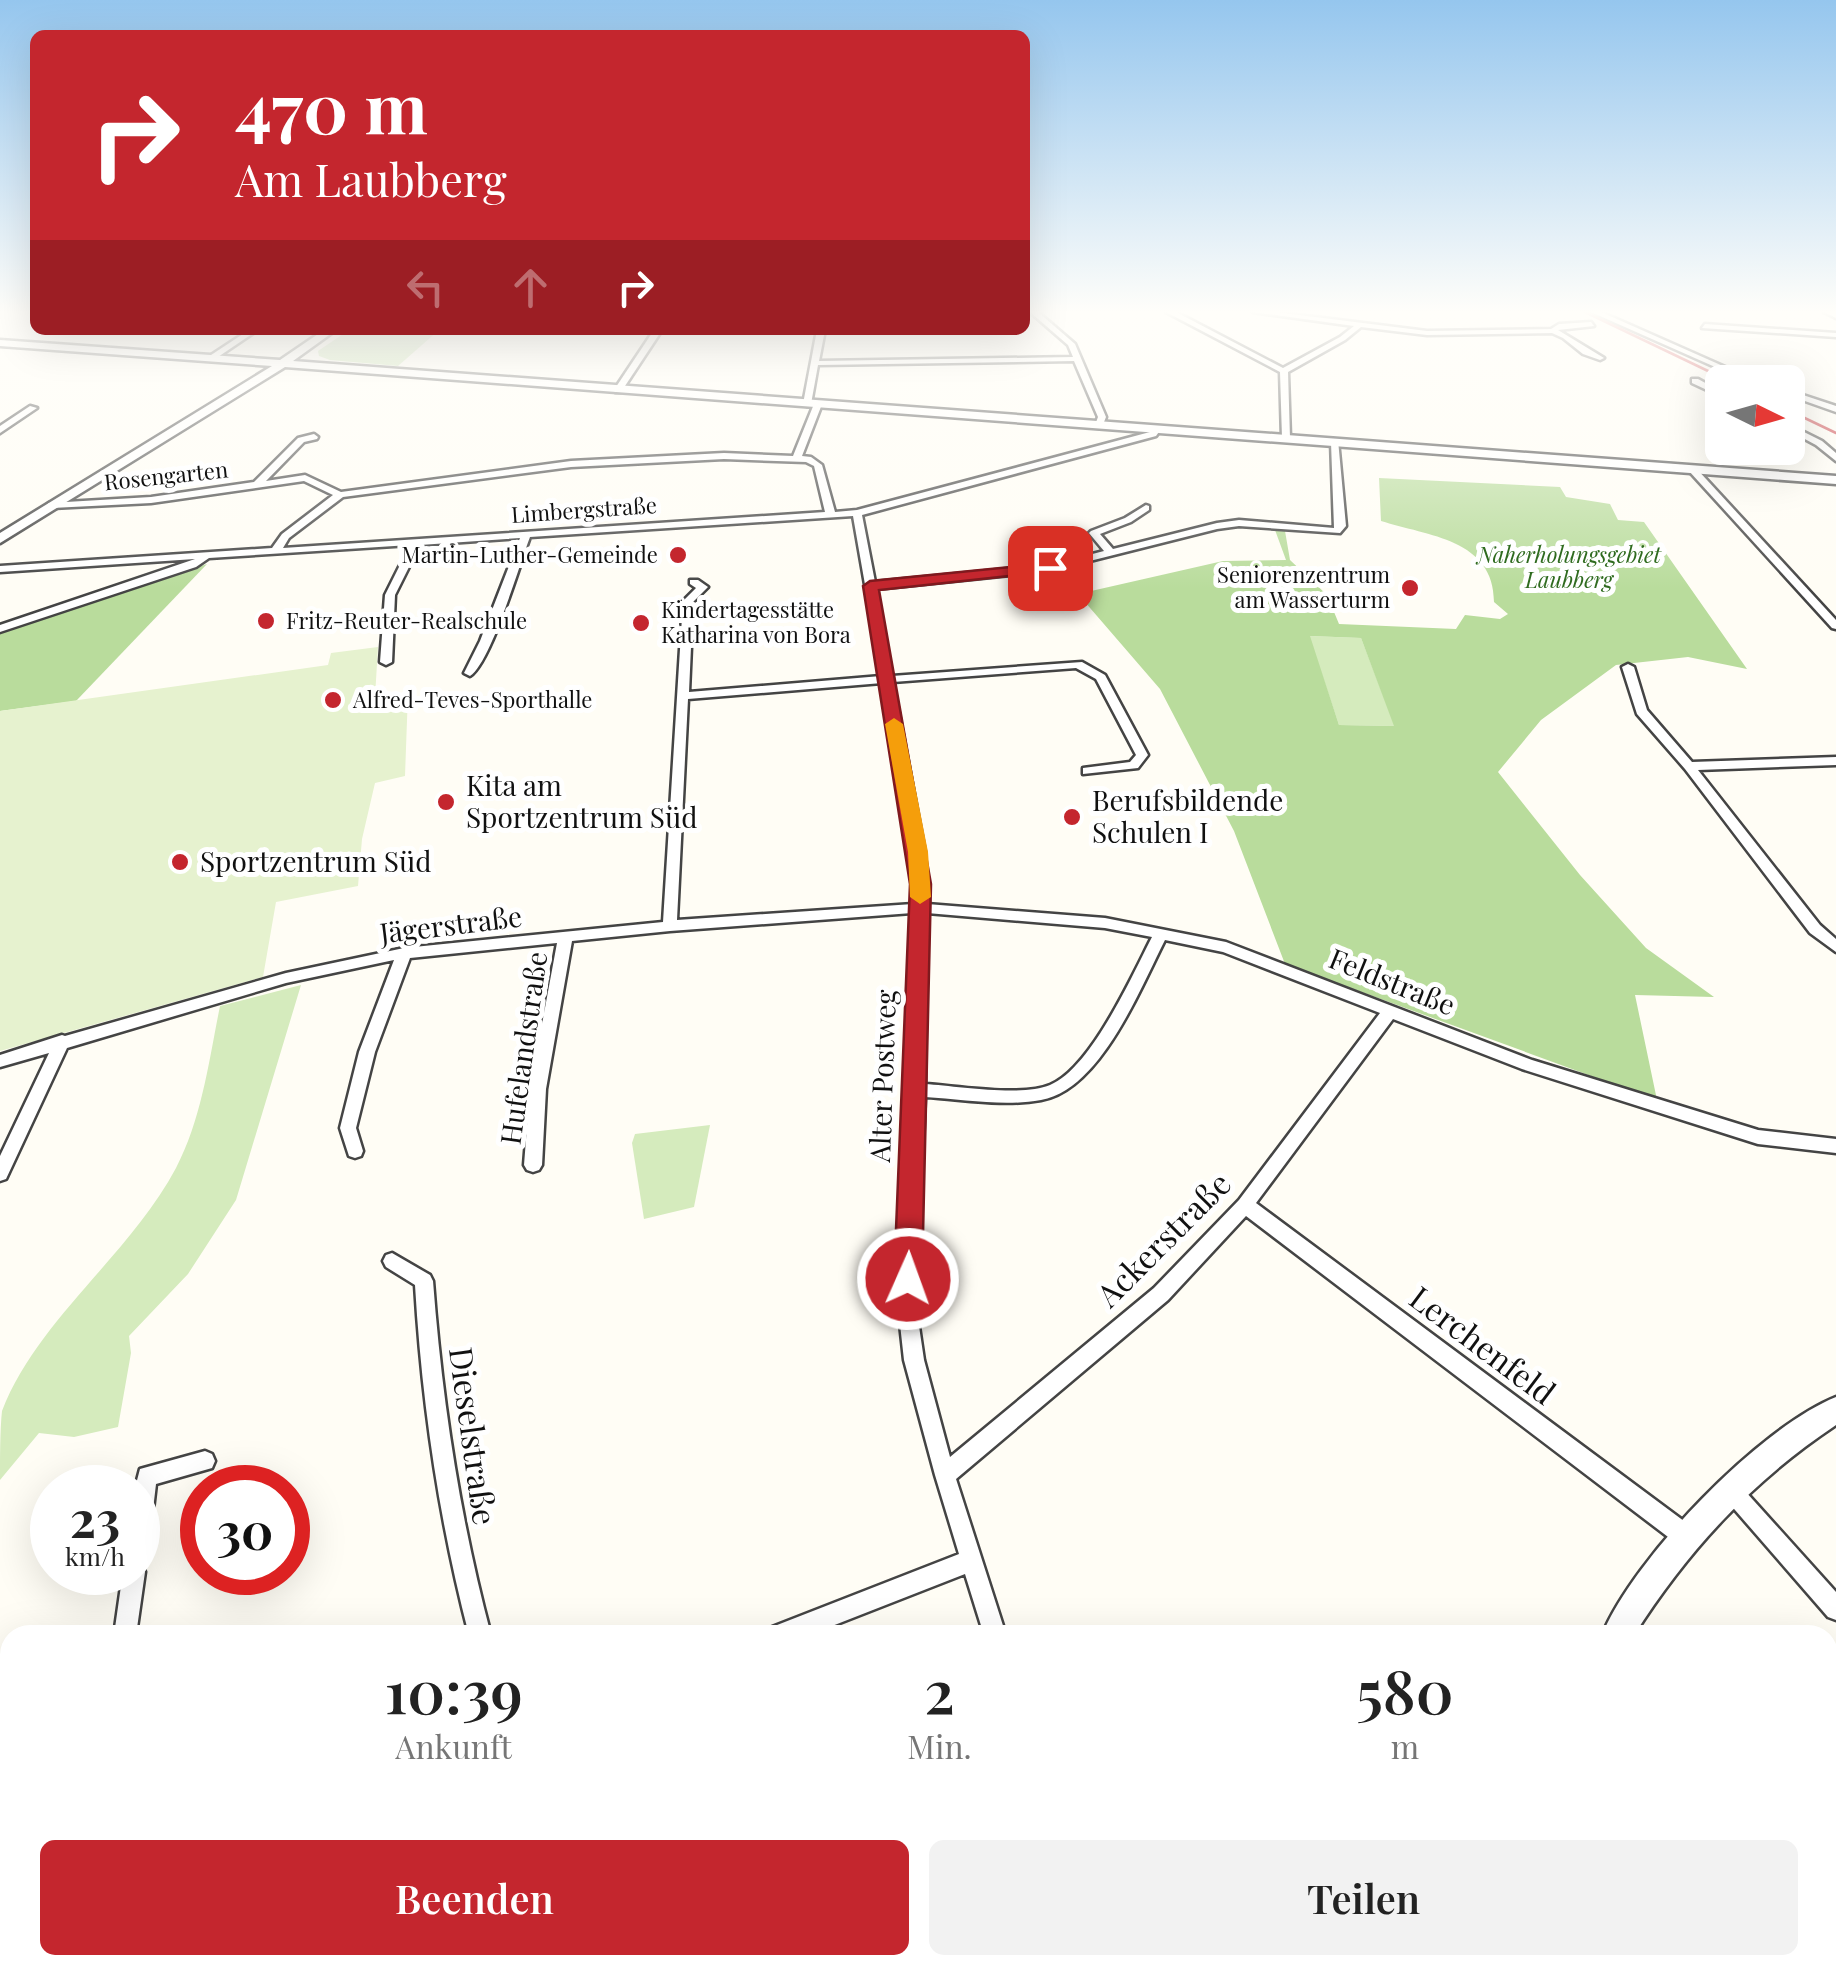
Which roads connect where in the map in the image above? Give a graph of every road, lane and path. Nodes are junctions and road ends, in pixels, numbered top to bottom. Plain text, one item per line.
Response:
1 (219, 404) edge
2 (792, 404) edge
3 (1097, 404) edge
4 (1285, 404) edge
5 (814, 406) junction
6 (33, 408) dead end
7 (3, 425) edge
8 (1099, 425) junction
9 (1157, 429) junction
10 (1805, 435) edge
11 (314, 437) dead end
12 (1286, 438) junction
13 (1336, 442) junction
14 (797, 457) junction
15 (1836, 458) edge
16 (1692, 469) junction
17 (1836, 480) edge
18 (257, 485) junction
19 (340, 494) junction
20 (52, 505) junction
21 (1146, 508) dead end
22 (856, 513) junction
23 (831, 515) junction
24 (526, 534) junction
25 (0, 539) edge
26 (417, 541) junction
27 (276, 550) junction
28 (1110, 552) junction
29 (207, 555) junction
30 (0, 568) edge
31 (694, 582) dead end
32 (870, 586) junction
33 (1833, 621) edge
34 (0, 629) edge
35 (386, 662) dead end
36 (1628, 667) dead end
37 (470, 673) dead end
38 (886, 680) junction
39 (682, 696) junction
40 (1836, 752) edge
41 (1836, 761) edge
42 (1689, 766) junction
43 (1087, 771) dead end
44 (920, 908) junction
45 (670, 926) junction
46 (1161, 933) junction
47 (565, 938) junction
48 (1836, 947) edge
49 (404, 953) junction
50 (1390, 1012) junction
51 (62, 1040) junction
52 (0, 1061) edge
53 (917, 1090) junction
54 (1836, 1146) edge
55 (355, 1151) dead end
56 (532, 1165) dead end
57 (0, 1174) edge
58 (1245, 1205) junction
59 (392, 1262) dead end
60 (1836, 1410) edge
61 (204, 1462) dead end
62 (160, 1473) edge
63 (945, 1475) junction
64 (1728, 1488) junction
65 (1684, 1535) junction
66 (972, 1560) junction
67 (131, 1595) edge
68 (1836, 1609) edge
69 (126, 1625) edge
70 (477, 1625) edge
71 (806, 1625) edge
72 (993, 1625) edge
73 (1624, 1625) edge

1 - 20 street
2 - 5 street
3 - 8 street
4 - 12 street
5 - 8 street
5 - 14 street
6 - 7 street
8 - 9 street
9 - 12 street
9 - 22 street, Limbergstraße
10 - 15 street
11 - 18 street
12 - 13 street
13 - 16 street
13 - 28 street
14 - 19 street
14 - 23 street
16 - 17 street
16 - 33 street
18 - 19 street, Rosengarten
18 - 20 street, Rosengarten
19 - 27 street
20 - 25 street
21 - 28 street
22 - 23 street, Limbergstraße
22 - 32 street, Alter Postweg
23 - 24 street, Limbergstraße
24 - 26 street, Limbergstraße
24 - 37 street
26 - 27 street, Limbergstraße
26 - 35 street
27 - 29 street, Limbergstraße
28 - 32 street
29 - 30 street, Limbergstraße
29 - 34 street
31 - 39 street
32 - 38 street, Alter Postweg
36 - 42 street
38 - 39 street
38 - 43 street
38 - 44 street, Alter Postweg
39 - 45 street
40 - 41 street
41 - 42 street
42 - 48 street
44 - 45 street, Jägerstraße
44 - 46 street, Feldstraße
44 - 53 street, Alter Postweg
45 - 47 street, Jägerstraße
46 - 50 street, Feldstraße
46 - 53 street
47 - 49 street, Jägerstraße
47 - 56 street, Hufelandstraße
49 - 51 street, Jägerstraße
49 - 55 street
50 - 54 street, Feldstraße
50 - 58 street, Ackerstraße
51 - 52 street, Jägerstraße
51 - 57 street
53 - 63 street, Alter Postweg
58 - 63 street, Ackerstraße
58 - 65 street, Lerchenfeld
59 - 70 street, Dieselstraße
60 - 64 street
61 - 62 street
63 - 66 street, Alter Postweg
64 - 65 street
64 - 68 street
65 - 73 street
66 - 71 street
66 - 72 street, Alter Postweg
67 - 69 street

